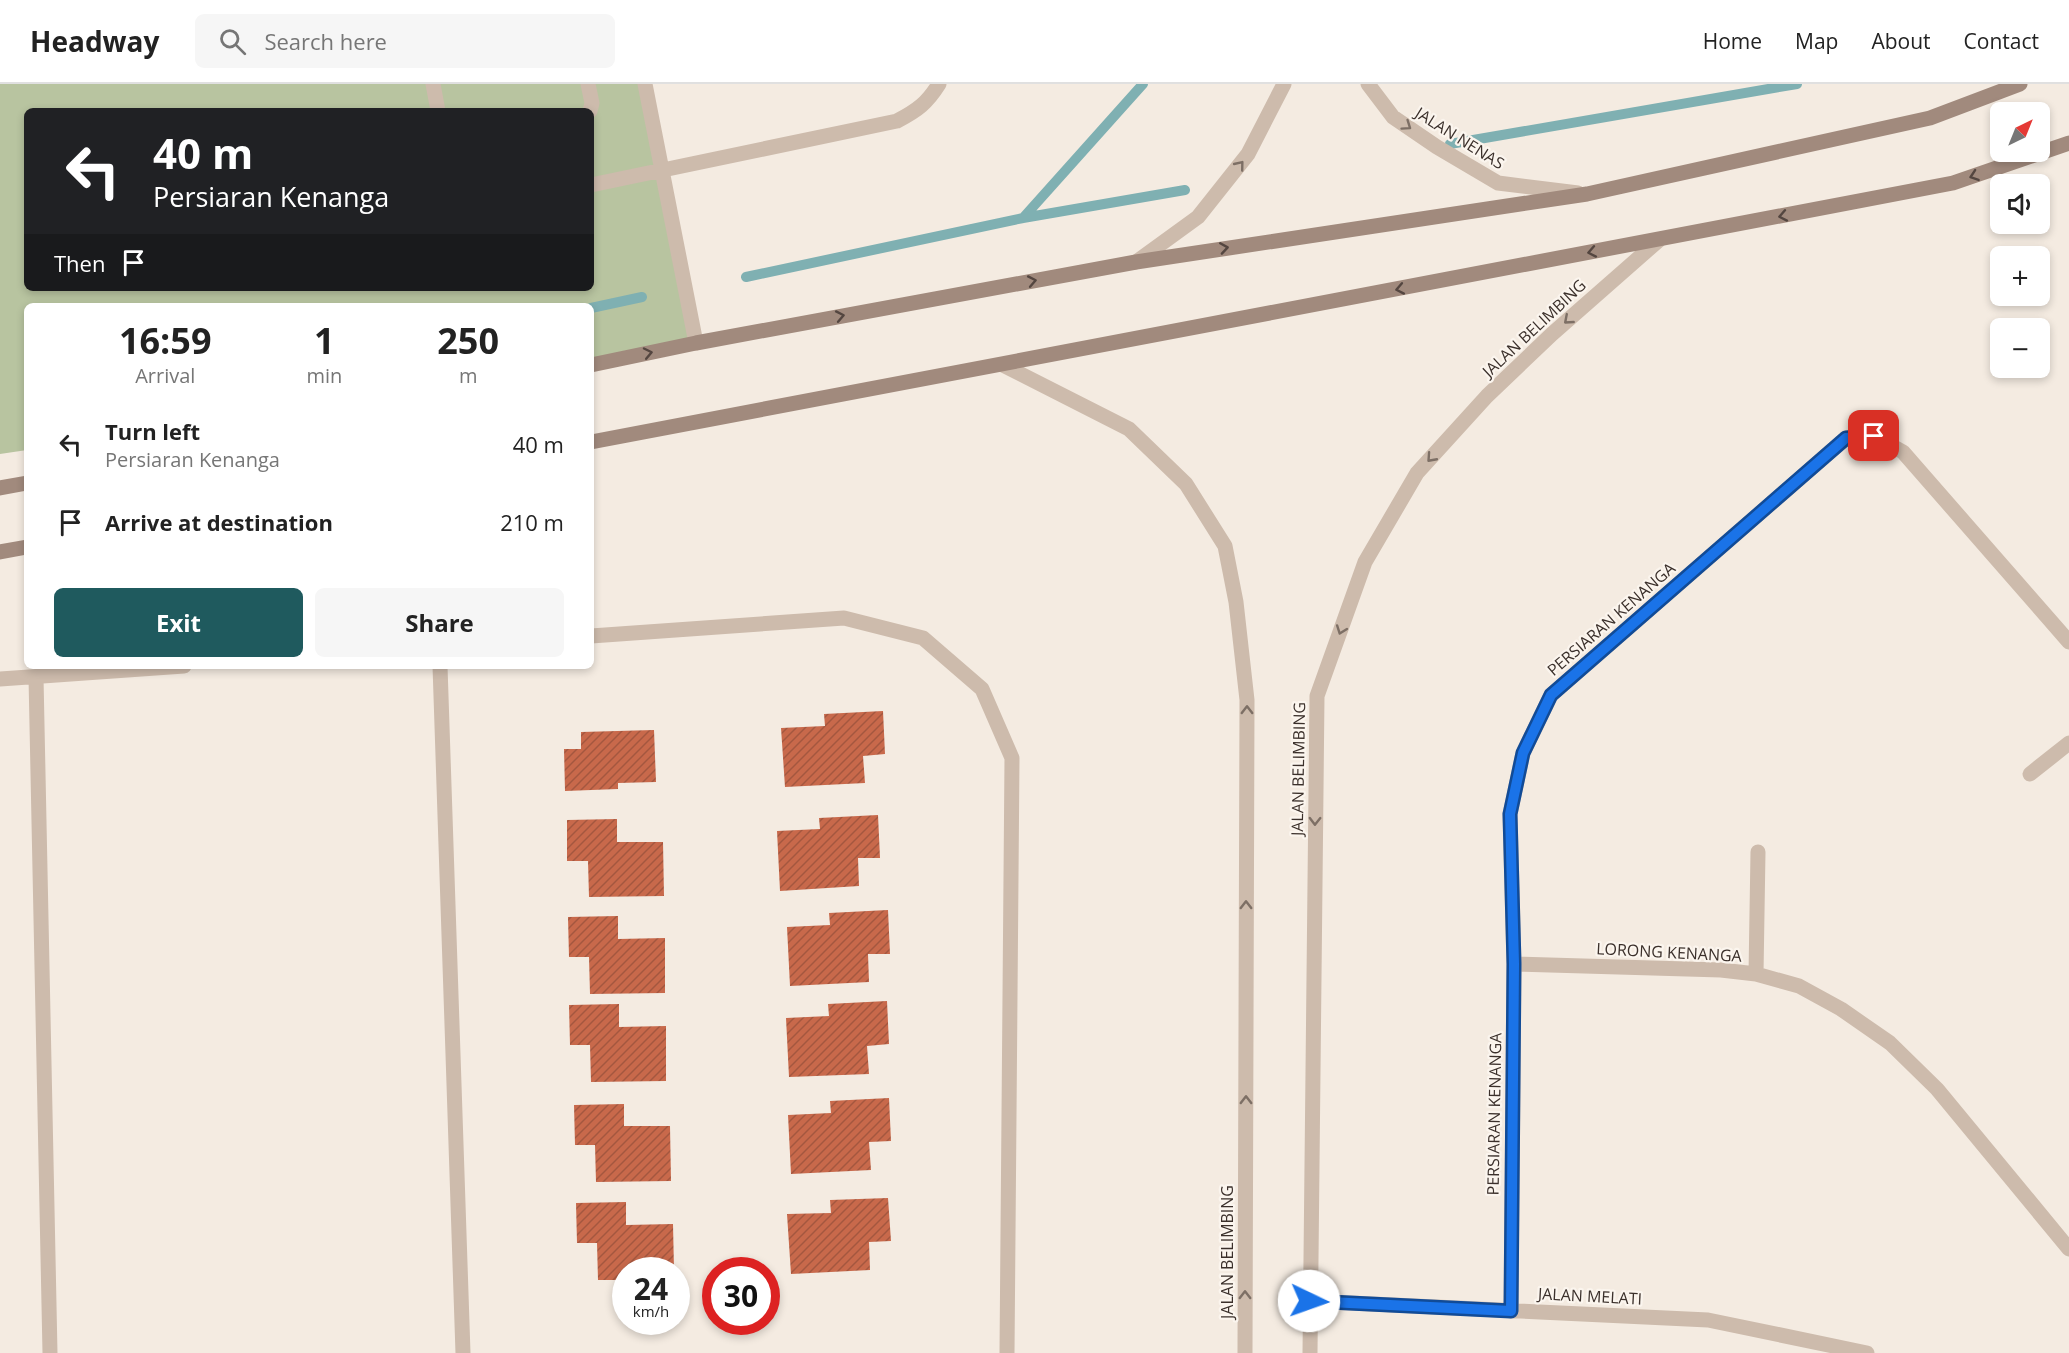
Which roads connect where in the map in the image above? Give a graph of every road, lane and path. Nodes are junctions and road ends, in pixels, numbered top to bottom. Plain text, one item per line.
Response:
1 (433, 84) edge
2 (588, 84) edge
3 (645, 84) edge
4 (939, 84) edge
5 (1284, 84) edge
6 (1368, 84) edge
7 (2020, 84) edge
8 (437, 108) edge
9 (591, 108) edge
10 (2069, 143) edge
11 (662, 170) junction
12 (594, 184) edge
13 (1587, 194) junction
14 (1659, 240) junction
15 (1136, 262) junction
16 (696, 343) junction
17 (594, 364) edge
18 (1003, 365) junction
19 (594, 441) edge
20 (24, 484) edge
21 (0, 488) edge
22 (24, 548) edge
23 (0, 552) edge
24 (594, 636) edge
25 (2069, 642) edge
26 (144, 669) edge
27 (440, 669) edge
28 (36, 677) junction
29 (0, 680) edge
30 (2069, 743) edge
31 (2030, 774) dead end
32 (1758, 852) dead end
33 (1514, 964) junction
34 (1756, 974) junction
35 (2069, 1249) edge
36 (1309, 1301) junction
37 (1511, 1311) junction
38 (50, 1353) edge
39 (464, 1353) edge
40 (1007, 1353) edge
41 (1245, 1353) edge
42 (1310, 1353) edge
43 (1867, 1353) edge

1 - 8 street
2 - 9 street
3 - 11 street
4 - 11 street
15 -> 5 street
6 -> 13 street, JALAN NENAS
7 - 13 main road
10 -> 14 main road
11 - 12 street
11 - 16 street
15 -> 13 main road
14 -> 18 main road
14 -> 36 street, JALAN BELIMBING
16 -> 15 main road
17 -> 16 main road
18 - 19 main road
41 -> 18 street, JALAN BELIMBING
20 - 21 main road
22 - 23 main road
24 - 40 street
25 - 33 street, PERSIARAN KENANGA
26 - 28 street
27 - 39 street
28 - 29 street
28 - 38 street
30 - 31 street
32 - 34 street
33 - 34 street, LORONG KENANGA
33 - 37 street, PERSIARAN KENANGA
34 - 35 street, LORONG KENANGA
36 - 37 street, JALAN MELATI
36 - 42 street, JALAN BELIMBING
37 - 43 street, JALAN MELATI

